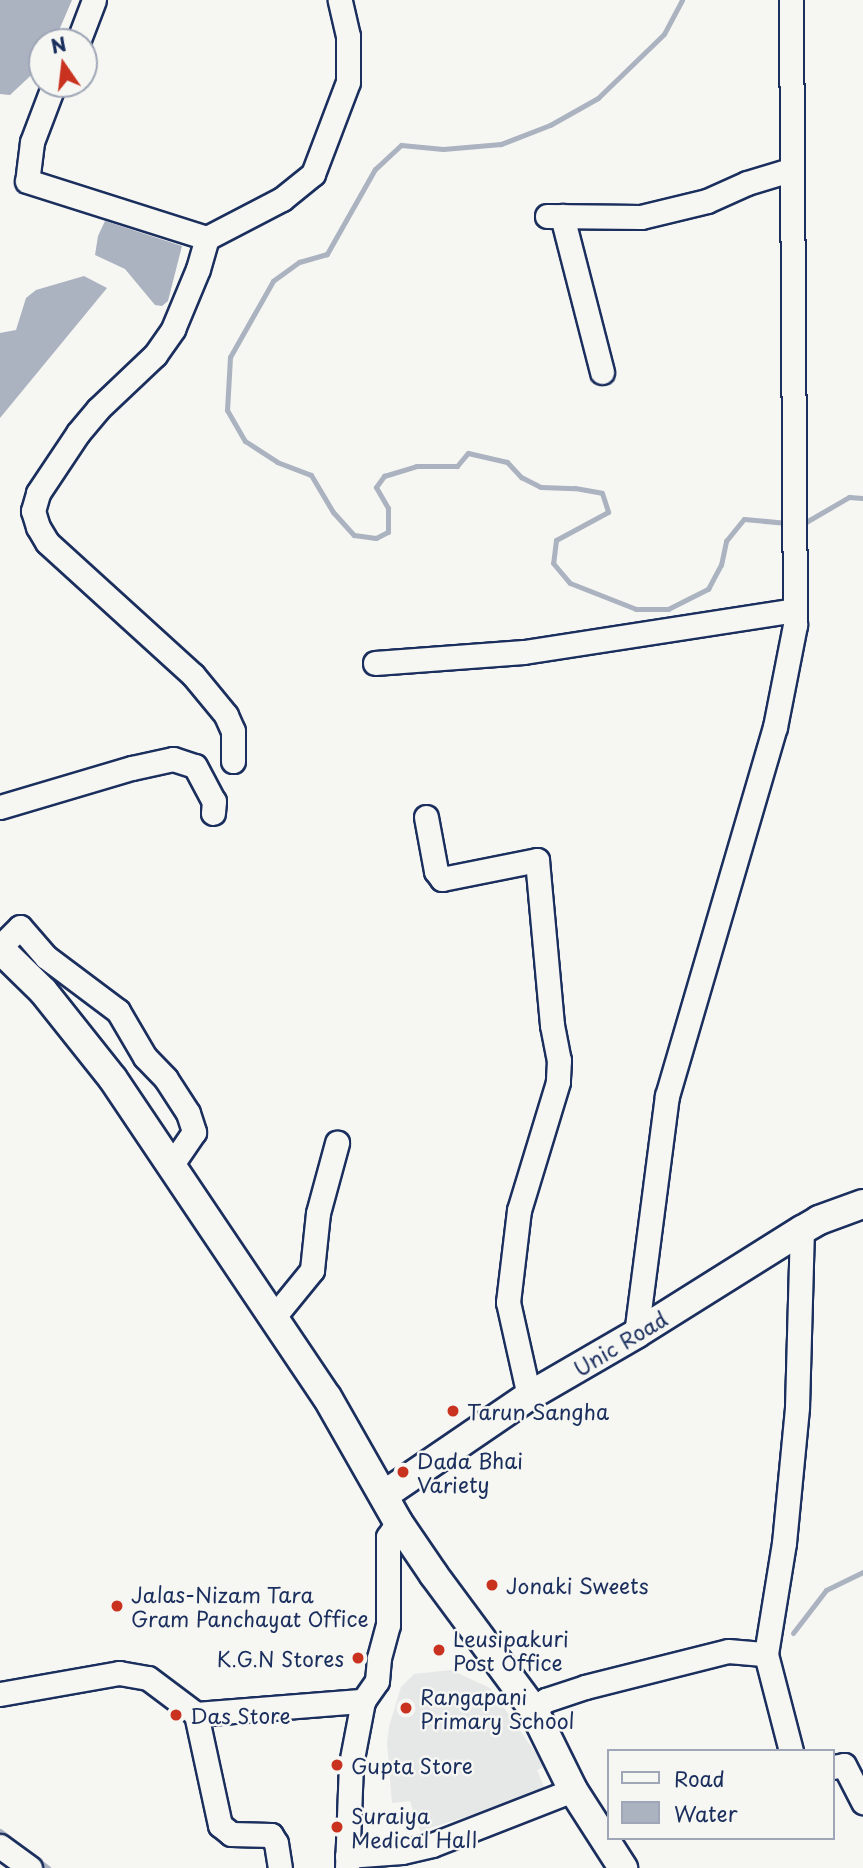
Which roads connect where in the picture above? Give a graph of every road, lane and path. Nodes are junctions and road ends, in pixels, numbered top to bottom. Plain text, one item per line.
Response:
1 (94, 0) edge
2 (340, 0) edge
3 (791, 0) edge
4 (83, 28) edge
5 (49, 98) edge
6 (790, 170) junction
7 (207, 237) junction
8 (602, 372) dead end
9 (795, 610) junction
10 (375, 663) dead end
11 (233, 761) dead end
12 (0, 807) edge
13 (213, 813) dead end
14 (426, 817) dead end
15 (0, 948) edge
16 (337, 1143) dead end
17 (170, 1167) junction
18 (863, 1204) edge
19 (802, 1230) junction
20 (272, 1318) junction
21 (636, 1334) junction
22 (529, 1396) junction
23 (384, 1495) junction
24 (398, 1522) junction
25 (766, 1654) junction
26 (0, 1694) edge
27 (363, 1701) junction
28 (533, 1709) junction
29 (196, 1714) junction
30 (790, 1749) edge
31 (835, 1767) edge
32 (573, 1790) junction
33 (863, 1802) edge
34 (0, 1846) edge
35 (347, 1862) edge
36 (30, 1868) edge
37 (280, 1868) edge
38 (623, 1868) edge

1 - 4 street
2 - 7 street
3 - 6 street
5 - 7 street
6 - 8 street
6 - 9 street
7 - 11 street
9 - 10 street
9 - 21 street
12 - 13 street
14 - 22 street
15 - 17 main road
15 - 17 street
16 - 20 street
17 - 20 main road
18 - 19 main road, Unic Road
19 - 21 main road, Unic Road
19 - 25 street
20 - 23 main road
21 - 22 main road, Unic Road
22 - 23 main road, Unic Road
23 - 24 main road
24 - 27 street
24 - 28 main road
25 - 28 street
25 - 30 street
26 - 29 street
27 - 29 street
27 - 35 street
28 - 32 main road
29 - 37 street
31 - 33 street
32 - 35 street
32 - 38 main road
34 - 36 street

